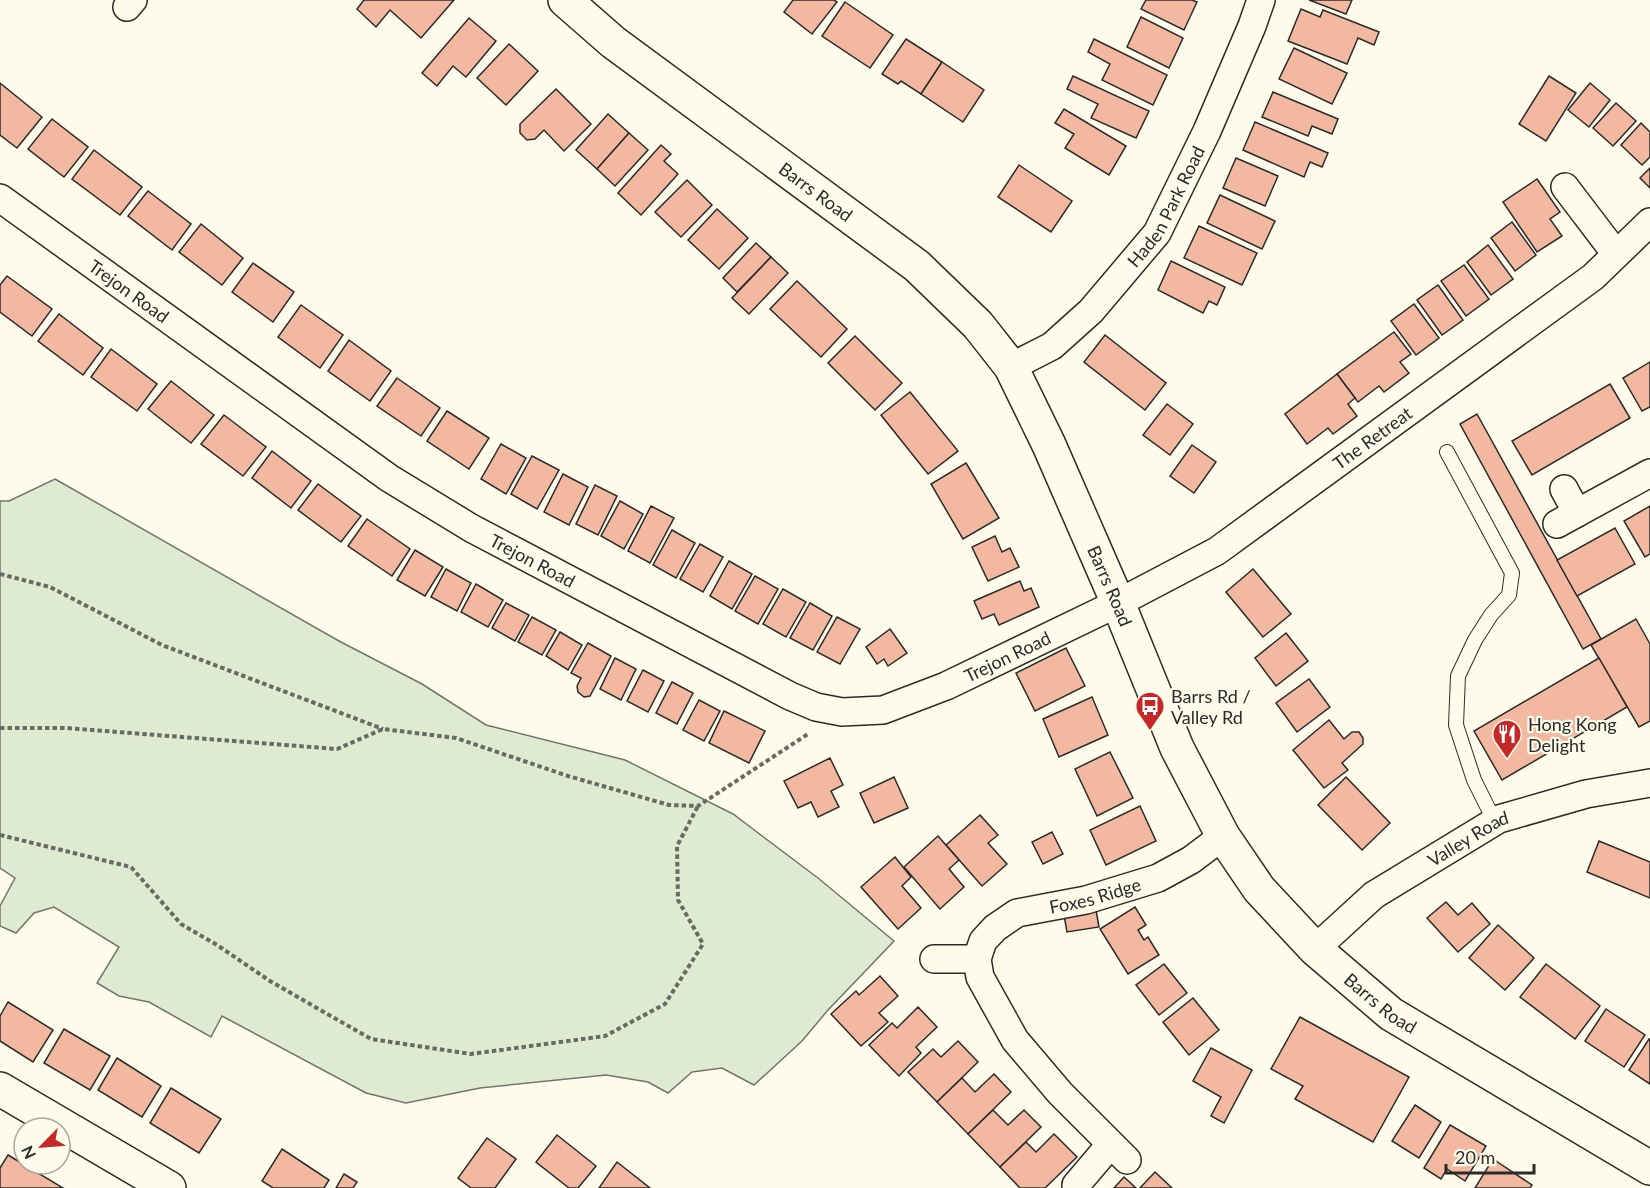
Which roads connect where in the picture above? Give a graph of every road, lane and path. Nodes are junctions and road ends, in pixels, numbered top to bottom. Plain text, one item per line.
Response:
1 (565, 0) edge
2 (1261, 0) edge
3 (1565, 187) dead end
4 (0, 198) edge
5 (1650, 222) edge
6 (1616, 254) junction
7 (1011, 367) junction
8 (1447, 452) dead end
9 (1650, 473) edge
10 (1564, 489) dead end
11 (0, 574) edge
12 (1118, 603) junction
13 (842, 712) junction
14 (0, 728) edge
15 (383, 729) junction
16 (1650, 783) edge
17 (698, 806) junction
18 (1495, 822) junction
19 (0, 835) edge
20 (1223, 836) junction
21 (1315, 949) junction
22 (934, 959) dead end
23 (978, 959) junction
24 (0, 1089) edge
25 (1650, 1168) edge
26 (1076, 1185) dead end
27 (169, 1188) edge

1 - 7 street, Barrs Road
2 - 7 street, Haden Park Road
3 - 6 street
4 - 13 street, Trejon Road
5 - 6 street, The Retreat
6 - 12 street, The Retreat
7 - 12 street, Barrs Road
8 - 18 lane
9 - 10 street
11 - 15 path
12 - 13 street, Trejon Road
12 - 20 street, Barrs Road
13 - 17 path
14 - 15 path
15 - 17 path
16 - 18 street, Valley Road
17 - 19 path
18 - 21 street, Valley Road
20 - 21 street, Barrs Road
20 - 23 street, Foxes Ridge
21 - 25 street, Barrs Road
22 - 23 street
23 - 26 street
24 - 27 street

